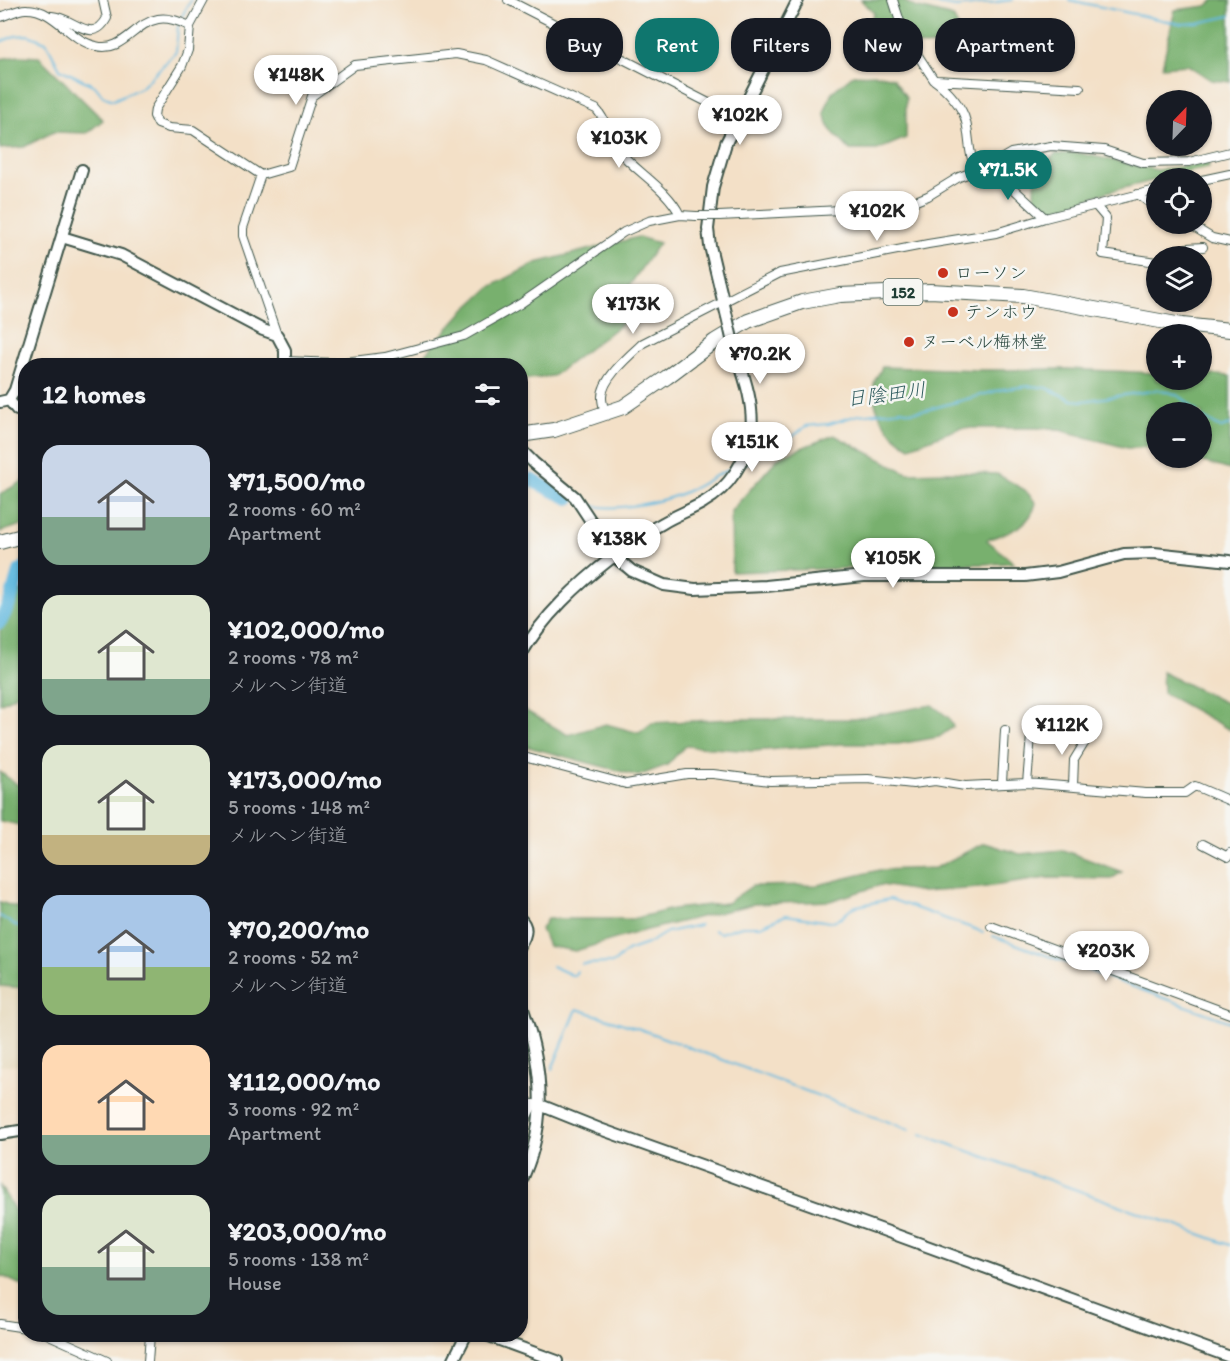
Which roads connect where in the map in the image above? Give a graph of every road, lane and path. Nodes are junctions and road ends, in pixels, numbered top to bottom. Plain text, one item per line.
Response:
1 (103, 0) edge
2 (204, 0) edge
3 (508, 0) edge
4 (798, 0) edge
5 (893, 0) edge
6 (49, 16) junction
7 (0, 17) edge
8 (190, 26) junction
9 (934, 80) junction
10 (1080, 88) dead end
11 (738, 118) junction
12 (1230, 152) edge
13 (989, 166) junction
14 (976, 169) junction
15 (82, 170) dead end
16 (1230, 174) edge
17 (261, 175) junction
18 (1212, 178) edge
19 (1146, 192) edge
20 (1138, 194) junction
21 (1146, 201) edge
22 (1095, 204) junction
23 (680, 215) junction
24 (1045, 218) junction
25 (1206, 234) edge
26 (62, 237) junction
27 (1230, 242) edge
28 (1146, 260) edge
29 (724, 302) junction
30 (1230, 330) edge
31 (277, 335) junction
32 (25, 358) edge
33 (285, 358) edge
34 (377, 358) edge
35 (18, 380) edge
36 (4, 401) edge
37 (18, 410) edge
38 (605, 413) junction
39 (528, 434) edge
40 (528, 456) edge
41 (18, 537) edge
42 (0, 542) edge
43 (614, 555) junction
44 (1230, 561) edge
45 (528, 644) edge
46 (1032, 724) dead end
47 (1005, 730) dead end
48 (1088, 737) dead end
49 (528, 758) edge
50 (1002, 783) junction
51 (1027, 783) junction
52 (1073, 786) junction
53 (1230, 801) edge
54 (1203, 844) dead end
55 (1230, 853) edge
56 (991, 926) dead end
57 (1230, 1014) edge
58 (528, 1024) edge
59 (528, 1104) edge
60 (537, 1105) junction
61 (528, 1119) edge
62 (18, 1131) edge
63 (0, 1134) edge
64 (528, 1163) edge
65 (0, 1324) edge
66 (18, 1327) edge
67 (65, 1342) edge
68 (149, 1342) edge
69 (462, 1342) edge
70 (505, 1342) edge
71 (1230, 1357) edge
72 (107, 1361) edge
73 (148, 1361) edge
74 (453, 1361) edge
75 (557, 1361) edge

1 - 6 street
2 - 8 street
3 - 11 street
4 - 11 street
5 - 9 street
6 - 7 street
6 - 8 street
8 - 17 street
9 - 10 street
9 - 14 street
11 - 29 street
12 - 13 street
13 - 14 street
13 - 24 street
14 - 23 street, bridge
15 - 26 street
16 - 18 street
17 - 23 street
17 - 31 street
19 - 20 street
20 - 21 street
20 - 22 street
22 - 24 street
22 - 28 street
23 - 34 street
24 - 29 street
25 - 27 street
26 - 31 street
26 - 32 street
29 - 38 street
29 - 43 street, bridge
30 - 38 highway, 152
31 - 33 street
35 - 36 street
36 - 37 street
38 - 39 highway, 152
40 - 43 street
41 - 42 highway
43 - 44 street
43 - 45 street
46 - 51 street
47 - 50 street
48 - 52 street
49 - 50 street
50 - 51 street
51 - 52 street
52 - 53 street
54 - 55 street
56 - 57 street
58 - 60 street
59 - 60 street
60 - 61 street
60 - 64 street
60 - 71 street
62 - 63 street
65 - 66 street
67 - 72 street
68 - 73 street
69 - 74 street
70 - 75 street

